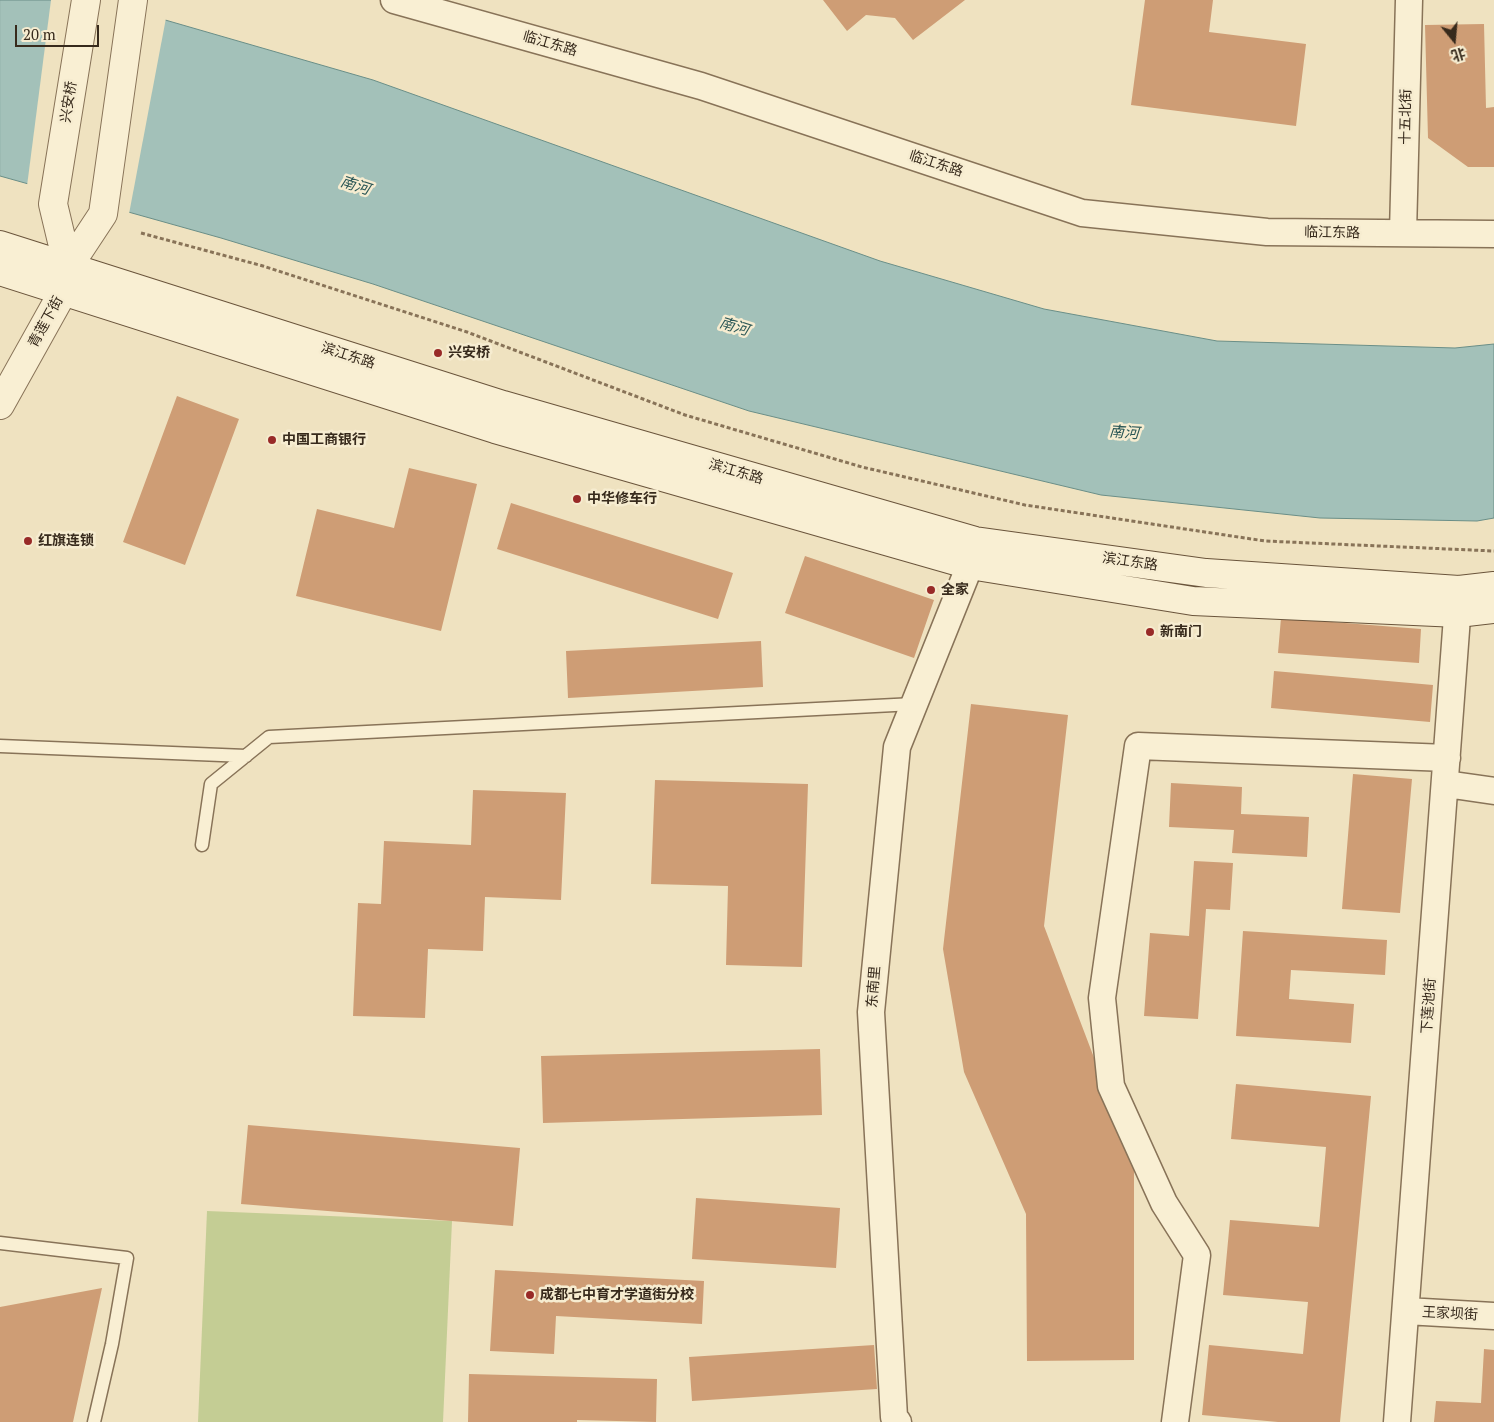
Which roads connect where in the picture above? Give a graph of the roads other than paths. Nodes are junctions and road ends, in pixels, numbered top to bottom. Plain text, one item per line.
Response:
1 (86, 0) edge
2 (133, 0) edge
3 (394, 0) edge
4 (1409, 0) edge
5 (1404, 233) junction
6 (1494, 234) edge
7 (0, 245) edge
8 (0, 271) edge
9 (65, 280) junction
10 (0, 405) edge
11 (970, 565) junction
12 (1494, 586) edge
13 (1459, 602) junction
14 (1494, 609) edge
15 (914, 704) junction
16 (0, 746) edge
17 (246, 756) junction
18 (1448, 758) junction
19 (1446, 784) junction
20 (1494, 791) edge
21 (202, 845) dead end
22 (0, 1243) edge
23 (1406, 1311) junction
24 (1494, 1316) edge
25 (94, 1422) edge
26 (898, 1422) edge
27 (1175, 1422) edge
28 (1397, 1422) edge

1 - 9 main road, 兴安桥
2 - 9 main road, 青莲下街
3 - 5 street, 临江东路
4 - 5 street, 十五北街
5 - 6 street, 临江东路
7 - 9 main road, 滨江东路
8 - 9 main road, 滨江东路
9 - 10 main road, 青莲下街
9 - 11 main road, 滨江东路
9 - 13 main road, 滨江东路
11 - 13 main road, 滨江东路
11 - 15 street, 东南里
12 - 13 main road, 滨江东路
13 - 14 main road, 滨江东路
13 - 18 street, 下莲池街
15 - 17 lane
15 - 26 street, 东南里
16 - 17 lane
17 - 21 lane
18 - 19 street, 下莲池街
18 - 27 street
19 - 20 street
19 - 23 street, 下莲池街
22 - 25 lane
23 - 24 street, 王家坝街
23 - 28 street, 下莲池街

